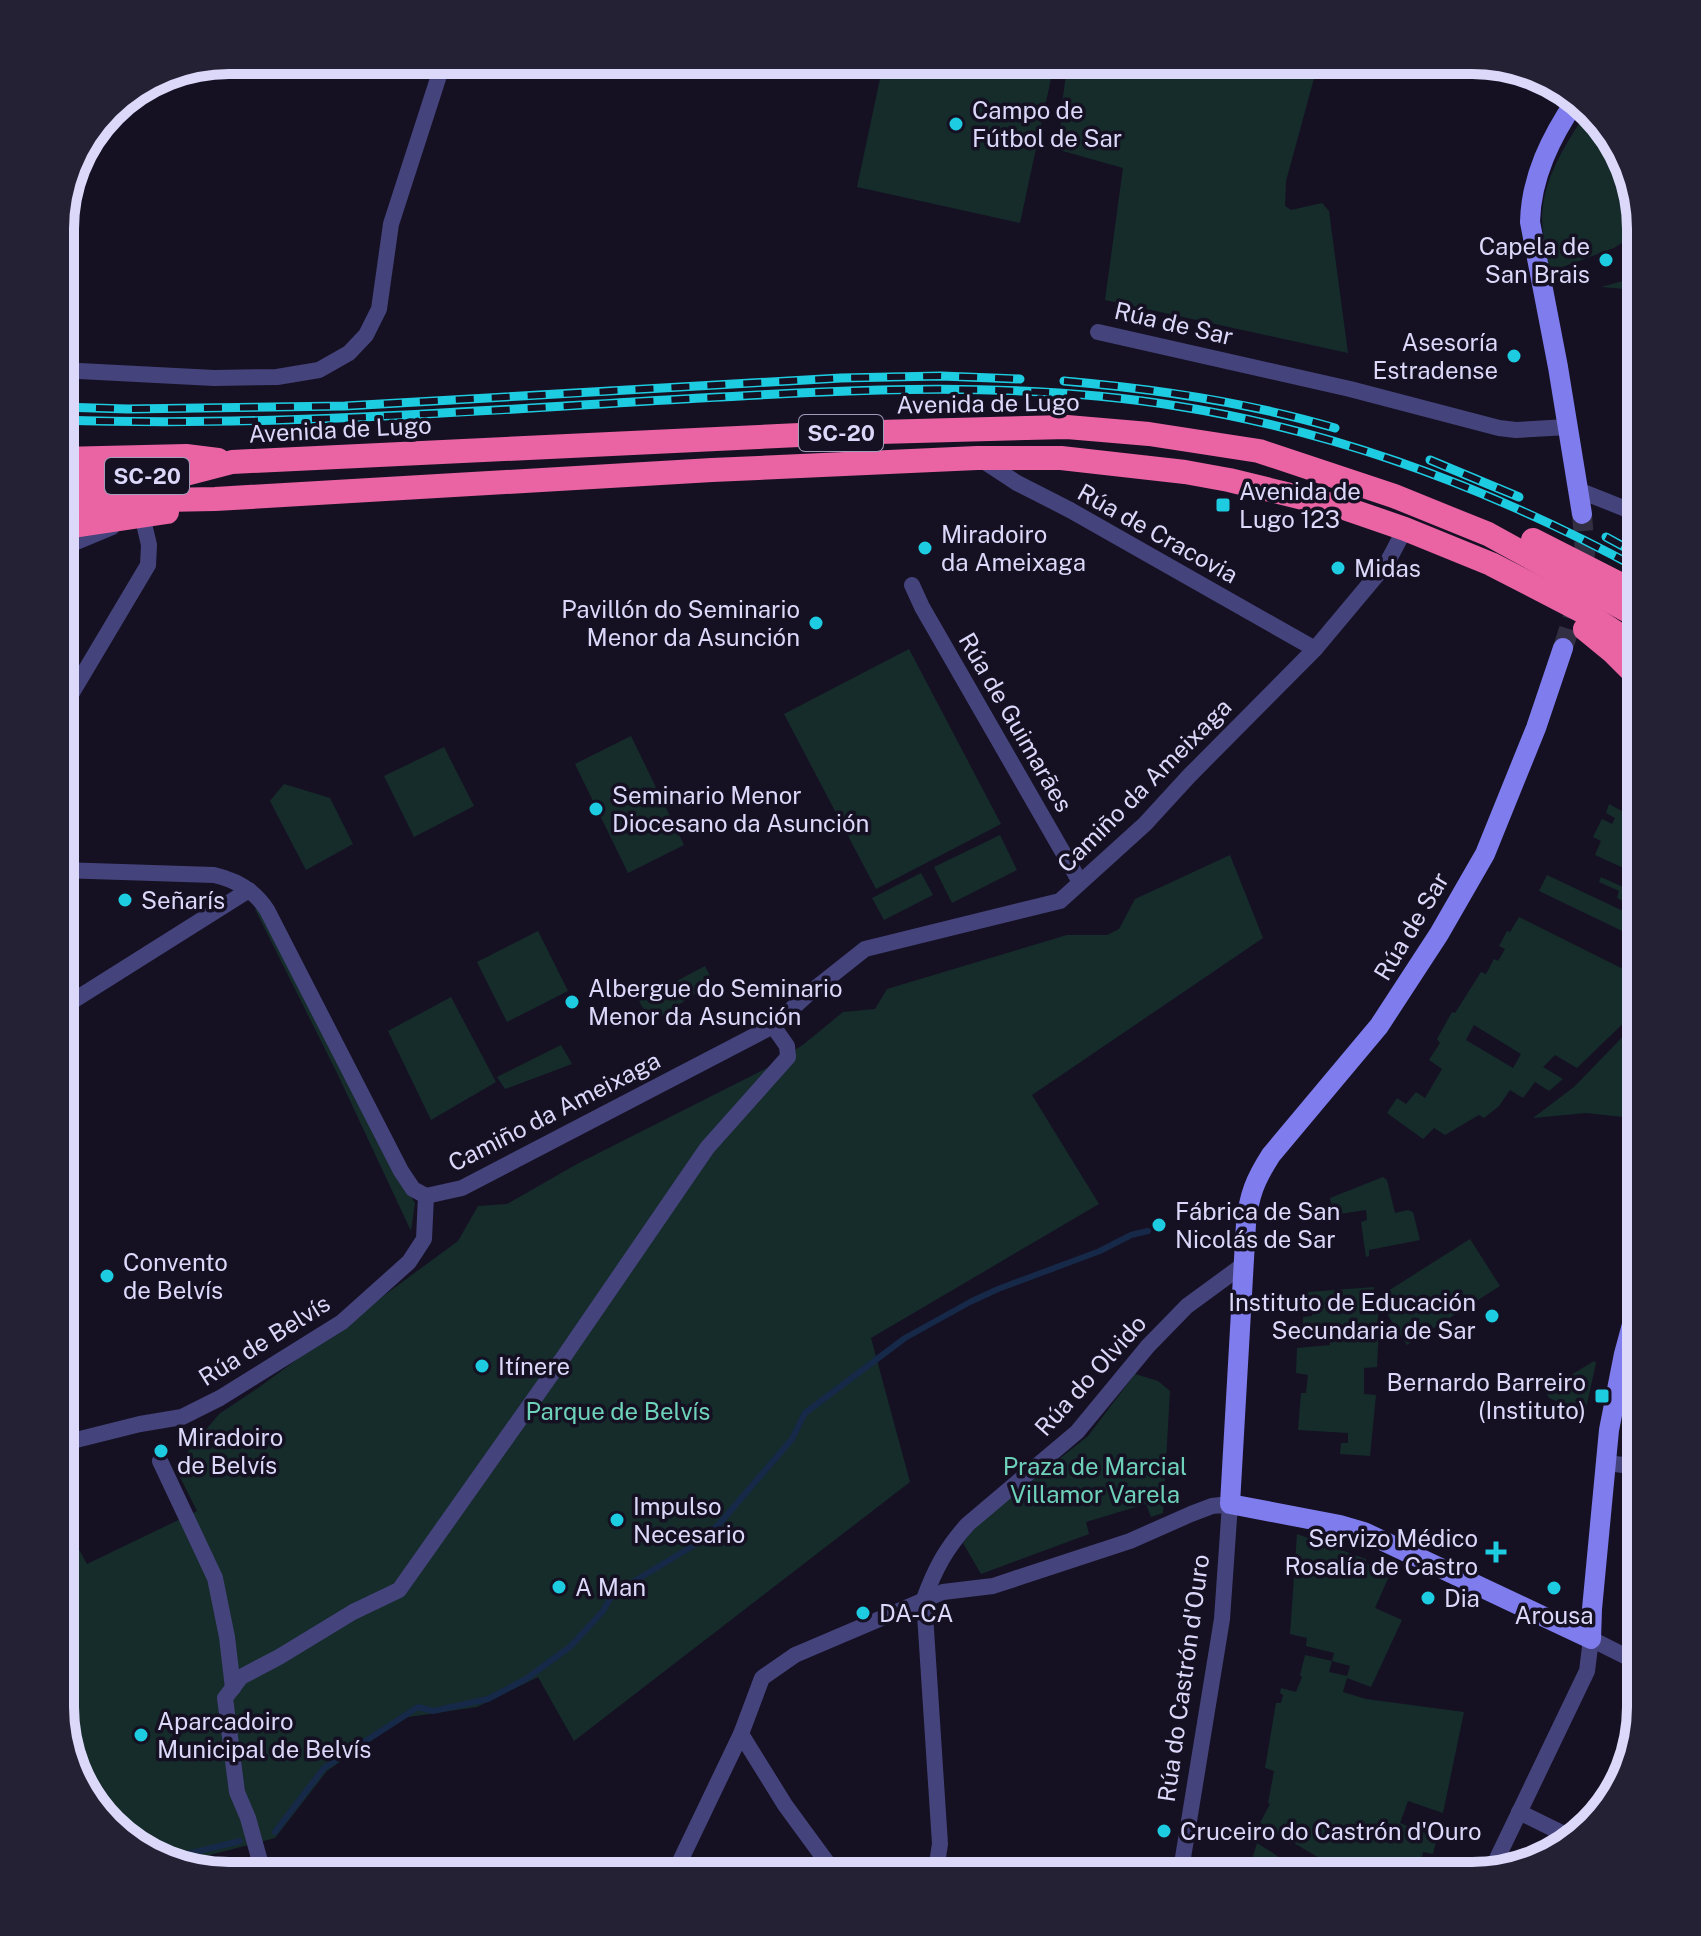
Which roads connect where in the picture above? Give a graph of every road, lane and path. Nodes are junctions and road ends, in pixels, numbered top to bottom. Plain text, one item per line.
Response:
1 (439, 74) edge
2 (1570, 110) edge
3 (1098, 332) dead end
4 (74, 371) edge
5 (1568, 427) junction
6 (1259, 451) junction
7 (977, 458) junction
8 (74, 459) edge
9 (232, 462) junction
10 (74, 479) edge
11 (1578, 490) junction
12 (190, 499) junction
13 (74, 502) edge
14 (1627, 509) edge
15 (1582, 514) tunnel mouth
16 (142, 515) junction
17 (74, 526) edge
18 (1405, 529) junction
19 (74, 542) edge
20 (912, 585) dead end
21 (1627, 588) edge
22 (1557, 598) junction
23 (1627, 610) edge
24 (1627, 640) edge
25 (1563, 648) tunnel mouth
26 (1315, 649) junction
27 (1627, 666) edge
28 (74, 687) edge
29 (74, 870) edge
30 (1080, 882) junction
31 (249, 890) junction
32 (74, 1000) edge
33 (773, 1026) junction
34 (426, 1196) junction
35 (1249, 1199) joint
36 (1243, 1265) junction
37 (1627, 1348) edge
38 (74, 1440) edge
39 (160, 1461) dead end
40 (1606, 1463) junction
41 (1627, 1465) edge
42 (1230, 1504) junction
43 (924, 1599) junction
44 (1591, 1639) junction
45 (1627, 1657) edge
46 (233, 1688) junction
47 (741, 1734) junction
48 (1519, 1812) junction
49 (1562, 1833) edge
50 (1496, 1860) edge
51 (260, 1862) edge
52 (680, 1862) edge
53 (827, 1862) edge
54 (937, 1862) edge
55 (1182, 1862) edge

1 - 4 street
2 - 5 street
3 - 5 street, Rúa de Sar
5 - 11 street
6 - 9 highway, Avenida de Lugo / SC-20
6 - 21 highway
6 - 23 highway, Avenida de Lugo / SC-20
7 - 12 highway, SC-20
7 - 18 highway, SC-20
7 - 26 street, Rúa de Cracovia
8 - 9 highway
9 - 10 highway, Avenida de Lugo / SC-20
11 - 14 street
11 - 15 street
12 - 13 highway, SC-20
12 - 16 highway
16 - 17 highway
16 - 19 street
16 - 28 street
18 - 22 highway, SC-20
18 - 26 street, Camiño da Ameixaga
20 - 30 street, Rúa de Guimarães
22 - 24 highway, SC-20
22 - 27 highway
25 - 35 street, Rúa de Sar
26 - 30 street, Camiño da Ameixaga
29 - 31 street
30 - 33 street, Camiño da Ameixaga
31 - 32 street
31 - 34 street
33 - 34 street, Camiño da Ameixaga
33 - 46 street
34 - 38 street, Rúa de Belvís
35 - 36 street, Rúa do Castrón d'Ouro
36 - 42 street, Rúa do Castrón d'Ouro
36 - 43 street, Rúa do Olvido
37 - 40 street
39 - 46 street
40 - 41 street
40 - 44 street
42 - 43 street
42 - 44 street
42 - 55 street, Rúa do Castrón d'Ouro
43 - 47 street
43 - 54 street
44 - 45 street
44 - 48 street
46 - 51 street
47 - 52 street
47 - 53 street
48 - 49 street
48 - 50 street

